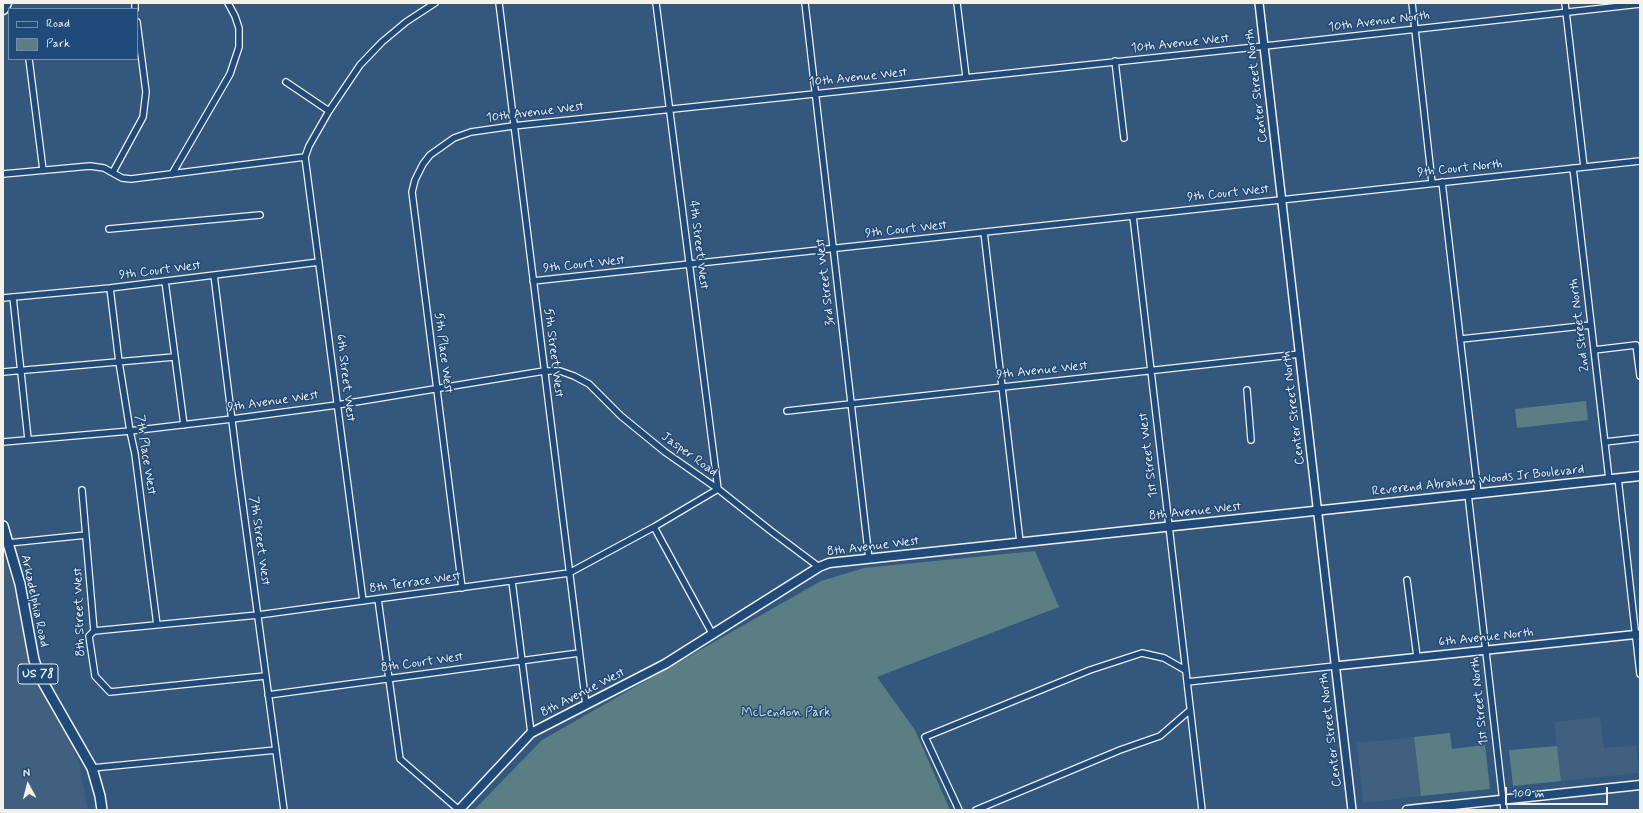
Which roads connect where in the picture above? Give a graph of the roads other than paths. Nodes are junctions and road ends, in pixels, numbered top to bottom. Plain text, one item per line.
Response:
1 (6, 3) edge
2 (228, 3) edge
3 (434, 3) edge
4 (499, 3) edge
5 (656, 3) edge
6 (805, 3) edge
7 (957, 3) edge
8 (1260, 3) edge
9 (1412, 3) edge
10 (1564, 3) edge
11 (1640, 4) edge
12 (3, 9) edge
13 (1566, 12) junction
14 (1415, 28) junction
15 (138, 30) edge
16 (1265, 46) junction
17 (28, 60) edge
18 (1115, 61) junction
19 (966, 77) junction
20 (286, 82) dead end
21 (815, 94) junction
22 (670, 109) junction
23 (329, 111) junction
24 (513, 126) junction
25 (454, 138) joint
26 (1124, 138) dead end
27 (305, 157) junction
28 (1640, 160) edge
29 (1584, 167) junction
30 (1573, 168) junction
31 (43, 170) junction
32 (113, 172) junction
33 (3, 174) edge
34 (172, 174) junction
35 (1442, 182) junction
36 (1432, 183) junction
37 (1282, 200) junction
38 (260, 215) dead end
39 (1133, 216) junction
40 (109, 229) dead end
41 (984, 232) junction
42 (833, 249) junction
43 (319, 262) junction
44 (689, 264) junction
45 (214, 275) junction
46 (165, 281) junction
47 (533, 282) junction
48 (110, 288) junction
49 (13, 297) junction
50 (3, 298) edge
51 (1591, 325) junction
52 (1461, 339) junction
53 (1594, 350) junction
54 (1300, 354) junction
55 (174, 357) junction
56 (120, 362) junction
57 (21, 370) junction
58 (1151, 370) junction
59 (544, 371) junction
60 (3, 372) edge
61 (1640, 376) edge
62 (1002, 387) junction
63 (437, 389) junction
64 (1247, 390) dead end
65 (851, 404) junction
66 (337, 405) junction
67 (787, 411) dead end
68 (232, 419) junction
69 (184, 425) junction
70 (130, 431) junction
71 (1640, 438) edge
72 (28, 440) junction
73 (1252, 440) dead end
74 (3, 442) edge
75 (1605, 442) junction
76 (1640, 476) edge
77 (1613, 479) junction
78 (718, 489) junction
79 (82, 490) dead end
80 (1478, 493) junction
81 (1468, 494) junction
82 (1318, 510) junction
83 (3, 526) edge
84 (1169, 526) junction
85 (654, 527) junction
86 (86, 535) junction
87 (1020, 542) junction
88 (8, 543) junction
89 (869, 559) junction
90 (819, 567) junction
91 (569, 573) junction
92 (1407, 580) dead end
93 (512, 581) junction
94 (462, 588) junction
95 (378, 599) junction
96 (363, 601) junction
97 (258, 615) junction
98 (157, 625) junction
99 (94, 630) junction
100 (1638, 634) edge
101 (713, 635) junction
102 (1486, 650) junction
103 (579, 653) junction
104 (1416, 657) junction
105 (522, 661) junction
106 (1335, 666) junction
107 (1185, 670) junction
108 (1640, 674) edge
109 (266, 676) junction
110 (388, 679) junction
111 (1187, 682) junction
112 (268, 695) junction
113 (586, 705) junction
114 (1189, 711) junction
115 (531, 733) junction
116 (276, 750) junction
117 (92, 768) junction
118 (1640, 785) edge
119 (1503, 800) junction
120 (102, 810) edge
121 (284, 810) edge
122 (459, 810) edge
123 (958, 810) edge
124 (976, 810) edge
125 (1202, 810) edge
126 (1352, 810) edge
127 (1407, 810) edge
128 (1504, 810) edge

1 - 12 highway
2 - 34 street
3 - 23 street
4 - 24 street, 5th Street West
5 - 22 street, 4th Street West
6 - 21 street, 3rd Street West
7 - 19 street
8 - 16 street, Center Street North
9 - 14 street
10 - 13 street
11 - 13 street, 10th Avenue North
13 - 14 street, 10th Avenue North
13 - 29 street
14 - 16 street, 10th Avenue North
14 - 36 street
15 - 32 street
16 - 18 street, 10th Avenue West
16 - 37 street, Center Street North
17 - 31 street
18 - 19 street, 10th Avenue West
18 - 26 street
19 - 21 street, 10th Avenue West
20 - 23 street
21 - 22 street, 10th Avenue West
21 - 42 street, 3rd Street West
22 - 24 street, 10th Avenue West
22 - 44 street, 4th Street West
23 - 27 street
24 - 25 street, 10th Avenue West
24 - 47 street, 5th Street West
25 - 63 street, 5th Place West
27 - 34 street
27 - 43 street, 6th Street West
28 - 29 street, 9th Court North
29 - 30 street, 9th Court North
30 - 35 street, 9th Court North
30 - 51 street, 2nd Street North
31 - 32 street
31 - 33 street
32 - 34 street
35 - 36 street, 9th Court North
35 - 52 street
36 - 37 street, 9th Court North
37 - 39 street, 9th Court West
37 - 54 street, Center Street North
38 - 40 street
39 - 41 street, 9th Court West
39 - 58 street, 1st Street West
41 - 42 street, 9th Court West
41 - 62 street
42 - 44 street, 9th Court West
42 - 65 street, 3rd Street West
43 - 45 street, 9th Court West
43 - 66 street, 6th Street West
44 - 47 street, 9th Court West
44 - 78 street, 4th Street West
45 - 46 street, 9th Court West
45 - 68 street, 7th Street West
46 - 48 street, 9th Court West
46 - 55 street
47 - 59 street, 5th Street West
48 - 49 street, 9th Court West
48 - 56 street, 7th Place West
49 - 50 street, 9th Court West
49 - 57 street
51 - 52 street
51 - 53 street, 2nd Street North
52 - 80 street
53 - 61 street
53 - 75 street, 2nd Street North
54 - 58 street, 9th Avenue West
54 - 82 street, Center Street North
55 - 56 street
55 - 69 street
56 - 57 street
56 - 70 street, 7th Place West
57 - 60 street
57 - 72 street
58 - 62 street, 9th Avenue West
58 - 84 street, 1st Street West
59 - 63 street, 9th Avenue West
59 - 78 street, Jasper Road
59 - 91 street, 5th Street West
62 - 65 street, 9th Avenue West
62 - 87 street
63 - 66 street, 9th Avenue West
63 - 94 street, 5th Place West
64 - 73 street
65 - 67 street, 9th Avenue West
65 - 89 street, 3rd Street West
66 - 68 street, 9th Avenue West
66 - 96 street, 6th Street West
68 - 69 street, 9th Avenue West
68 - 97 street, 7th Street West
69 - 70 street, 9th Avenue West
70 - 72 street, 9th Avenue West
70 - 98 street, 7th Place West
71 - 75 street
72 - 74 street, 9th Avenue West
75 - 77 street, 2nd Street North
76 - 77 main road, Reverend Abraham Woods Jr Boulevard
77 - 80 main road, Reverend Abraham Woods Jr Boulevard
77 - 100 street, 2nd Street North
78 - 85 street, 8th Terrace West
78 - 90 street, Jasper Road
79 - 86 street, 8th Street West
80 - 81 main road, Reverend Abraham Woods Jr Boulevard
81 - 82 main road, Reverend Abraham Woods Jr Boulevard
81 - 102 street, 1st Street North
82 - 84 main road, 8th Avenue West
82 - 106 street, Center Street North
83 - 88 main road, Arkadelphia Road / US 78
84 - 87 main road, 8th Avenue West
84 - 107 street, 1st Street West
85 - 91 street, 8th Terrace West
85 - 101 street
86 - 88 street
86 - 99 street, 8th Street West
87 - 89 main road, 8th Avenue West
88 - 117 main road, Arkadelphia Road / US 78
89 - 90 main road, 8th Avenue West
90 - 101 main road, 8th Avenue West
91 - 93 street, 8th Terrace West
91 - 103 street, 5th Street West
92 - 104 street
93 - 94 street, 8th Terrace West
93 - 105 street
94 - 95 street, 8th Terrace West
95 - 96 street, 8th Terrace West
95 - 110 street
96 - 97 street, 8th Terrace West
97 - 98 street, 8th Terrace West
97 - 109 street, 7th Street West
98 - 99 street, 8th Terrace West
99 - 109 street, 8th Street West
100 - 102 street, 6th Avenue North
100 - 108 street, 2nd Street North
101 - 113 main road, 8th Avenue West
102 - 104 street, 6th Avenue North
102 - 119 street, 1st Street North
103 - 105 street, 8th Court West
103 - 113 street, 5th Street West
104 - 106 street, 6th Avenue North
105 - 110 street, 8th Court West
105 - 115 street
106 - 111 street
106 - 126 street, Center Street North
107 - 111 street, 1st Street West
107 - 123 street
109 - 112 street, 7th Street West
110 - 112 street, 8th Court West
110 - 122 street
111 - 114 street, 1st Street West
112 - 116 street, 7th Street West
113 - 115 main road, 8th Avenue West
114 - 124 street
114 - 125 street, 1st Street West
115 - 122 main road, 8th Avenue West
116 - 117 street
116 - 121 street, 7th Street West
117 - 120 main road, Arkadelphia Road / US 78
118 - 119 main road
119 - 127 main road
119 - 128 street, 1st Street North

